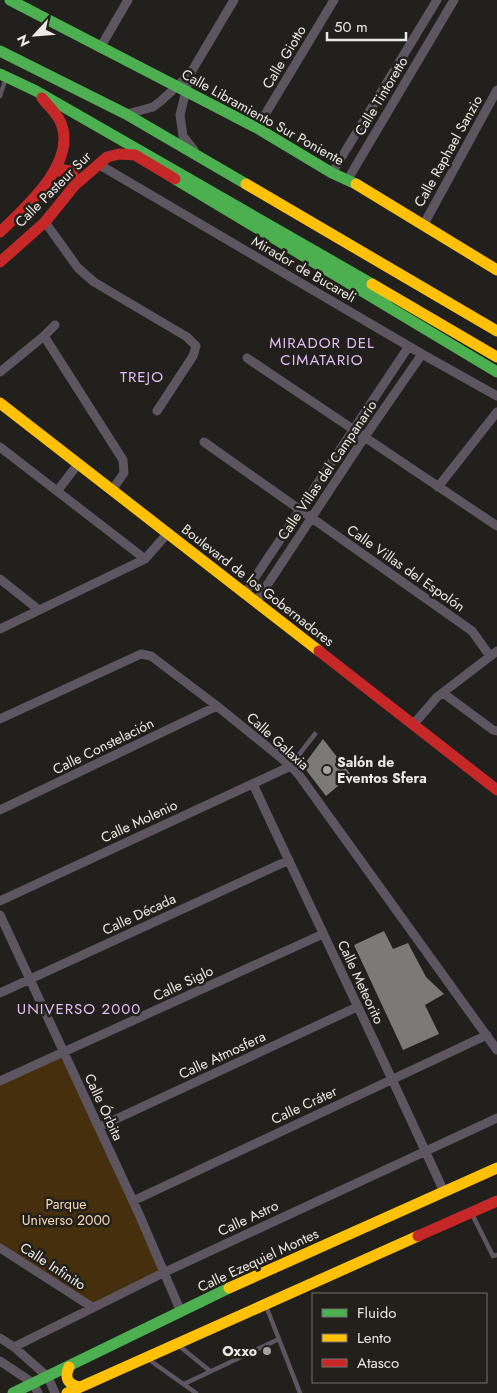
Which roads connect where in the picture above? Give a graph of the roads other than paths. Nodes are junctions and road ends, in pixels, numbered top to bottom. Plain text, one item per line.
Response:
1 (128, 0) edge
2 (234, 0) edge
3 (334, 0) edge
4 (438, 0) edge
5 (454, 0) edge
6 (18, 2) edge
7 (100, 48) junction
8 (0, 51) edge
9 (402, 60) junction
10 (415, 66) junction
11 (3, 76) edge
12 (182, 90) junction
13 (497, 90) edge
14 (36, 91) junction
15 (0, 96) edge
16 (126, 114) junction
17 (257, 128) junction
18 (201, 157) junction
19 (98, 164) junction
20 (55, 172) junction
21 (332, 173) junction
22 (348, 179) junction
23 (75, 185) junction
24 (45, 222) junction
25 (424, 224) junction
26 (0, 232) edge
27 (317, 251) junction
28 (0, 262) edge
29 (497, 270) edge
30 (387, 306) junction
31 (55, 325) dead end
32 (497, 331) edge
33 (44, 336) junction
34 (408, 346) junction
35 (422, 354) junction
36 (497, 357) edge
37 (247, 358) dead end
38 (0, 372) edge
39 (497, 372) edge
40 (497, 396) edge
41 (0, 403) edge
42 (157, 411) dead end
43 (497, 412) edge
44 (353, 430) junction
45 (364, 438) junction
46 (204, 442) dead end
47 (0, 447) edge
48 (78, 464) junction
49 (438, 487) junction
50 (58, 490) junction
51 (112, 490) junction
52 (300, 510) junction
53 (311, 517) junction
54 (497, 526) edge
55 (167, 534) junction
56 (145, 559) junction
57 (0, 579) edge
58 (244, 594) junction
59 (256, 602) junction
60 (39, 610) junction
61 (0, 629) edge
62 (493, 653) edge
63 (443, 693) junction
64 (217, 706) junction
65 (0, 719) edge
66 (413, 725) junction
67 (497, 731) edge
68 (315, 734) dead end
69 (290, 766) junction
70 (253, 784) junction
71 (497, 790) edge
72 (0, 810) edge
73 (288, 860) junction
74 (0, 901) edge
75 (0, 915) edge
76 (323, 934) junction
77 (29, 979) junction
78 (0, 992) edge
79 (357, 1007) junction
80 (487, 1035) junction
81 (497, 1050) edge
82 (64, 1053) junction
83 (393, 1079) junction
84 (0, 1081) edge
85 (497, 1118) edge
86 (99, 1127) junction
87 (426, 1151) junction
88 (497, 1168) edge
89 (444, 1192) junction
90 (133, 1201) junction
91 (497, 1201) edge
92 (472, 1213) junction
93 (0, 1248) edge
94 (497, 1255) edge
95 (165, 1272) junction
96 (266, 1305) junction
97 (92, 1307) junction
98 (182, 1312) junction
99 (0, 1338) edge
100 (279, 1339) junction
101 (177, 1344) junction
102 (14, 1347) junction
103 (147, 1358) junction
104 (0, 1361) edge
105 (69, 1367) junction
106 (210, 1371) junction
107 (48, 1377) junction
108 (184, 1384) junction
109 (80, 1387) junction
110 (26, 1391) edge
111 (55, 1393) edge
112 (67, 1393) edge
113 (196, 1393) edge
114 (300, 1393) edge

1 - 7 street
2 - 12 street
3 - 17 street, Calle Giotto
4 - 9 street, Calle Tintoretto
5 - 10 street, Calle Tintoretto
6 - 7 main road, Calle Libramiento Sur Poniente
7 - 12 main road, Calle Libramiento Sur Poniente
8 - 16 main road
9 - 10 street
9 - 21 street, Calle Tintoretto
10 - 22 street, Calle Tintoretto
11 - 14 main road
11 - 15 lane
12 - 16 street
12 - 17 main road, Calle Libramiento Sur Poniente
12 - 18 street
13 - 25 street, Calle Raphael Sanzio
14 - 20 main road, Calle Pasteur Sur
14 - 27 main road
16 - 18 main road
17 - 21 main road, Calle Libramiento Sur Poniente
18 - 32 main road
19 - 23 main road, Calle Pasteur Sur
19 - 30 main road, Calle Pasteur Sur
19 - 34 street, Mirador de Bucareli
20 - 23 main road
20 - 26 main road, Calle Pasteur Sur
21 - 22 main road, Calle Libramiento Sur Poniente
22 - 25 main road, Calle Libramiento Sur Poniente
23 - 24 main road, Calle Pasteur Sur
24 - 28 main road, Calle Pasteur Sur
24 - 42 street
25 - 29 main road, Calle Libramiento Sur Poniente
27 - 30 main road
27 - 36 main road
30 - 39 main road
31 - 33 street
33 - 38 street
33 - 51 street
34 - 35 street, Mirador de Bucareli
34 - 44 street, Calle Villas del Campanario
35 - 40 street, Mirador de Bucareli
35 - 45 street, Calle Villas del Campanario
37 - 44 street
41 - 48 main road, Boulevard de los Gobernadores
43 - 49 street
44 - 45 street
44 - 52 street, Calle Villas del Campanario
45 - 49 street
45 - 53 street, Calle Villas del Campanario
46 - 52 street, Calle Villas del Espolón
47 - 50 street
48 - 50 street
48 - 51 main road, Boulevard de los Gobernadores
49 - 54 street
50 - 56 street
51 - 55 main road, Boulevard de los Gobernadores
52 - 53 street, Calle Villas del Espolón
52 - 58 street, Calle Villas del Campanario
53 - 59 street, Calle Villas del Campanario
53 - 62 street, Calle Villas del Espolón
55 - 56 street
55 - 58 main road, Boulevard de los Gobernadores
56 - 60 street
57 - 60 street
58 - 59 main road, Boulevard de los Gobernadores
59 - 66 main road, Boulevard de los Gobernadores
60 - 61 street
62 - 63 street
63 - 66 street
63 - 67 street
64 - 65 street, Calle Galaxia
64 - 69 street, Calle Galaxia
64 - 72 street, Calle Constelación
66 - 71 main road, Boulevard de los Gobernadores
68 - 69 lane
69 - 70 street, Calle Molenio
69 - 80 street, Calle Galaxia
70 - 73 street, Calle Meteorito
70 - 74 street, Calle Molenio
73 - 76 street, Calle Meteorito
73 - 77 street, Calle Década
75 - 77 street, Calle Órbita
76 - 79 street, Calle Meteorito
76 - 82 street, Calle Siglo
77 - 78 street, Calle Década
77 - 82 street, Calle Órbita
79 - 83 street, Calle Meteorito
79 - 86 street, Calle Atmosfera
80 - 81 street, Calle Galaxia
80 - 83 street, Calle Cráter
82 - 84 street, Calle Siglo
82 - 86 street, Calle Órbita
83 - 87 street, Calle Meteorito
83 - 90 street, Calle Cráter
85 - 87 street, Calle Astro
86 - 90 street, Calle Órbita
87 - 89 street, Calle Meteorito
87 - 95 street, Calle Astro
88 - 89 main road, Calle Ezequiel Montes
89 - 98 main road, Calle Ezequiel Montes
90 - 95 street, Calle Órbita
91 - 92 main road
92 - 94 lane
92 - 96 main road
93 - 97 street, Calle Infinito
95 - 97 street, Calle Astro
95 - 98 street, Calle Órbita
96 - 100 lane
96 - 101 main road
97 - 102 street, Calle Astro
98 - 105 main road, Calle Ezequiel Montes
99 - 102 street
100 - 106 lane
100 - 114 lane
101 - 103 main road
101 - 106 lane
102 - 107 street
103 - 108 lane
103 - 109 main road
104 - 110 street
105 - 107 main road, Calle Ezequiel Montes
105 - 109 main road
106 - 108 lane
107 - 110 main road, Calle Ezequiel Montes
107 - 111 street
108 - 113 lane
109 - 112 main road

